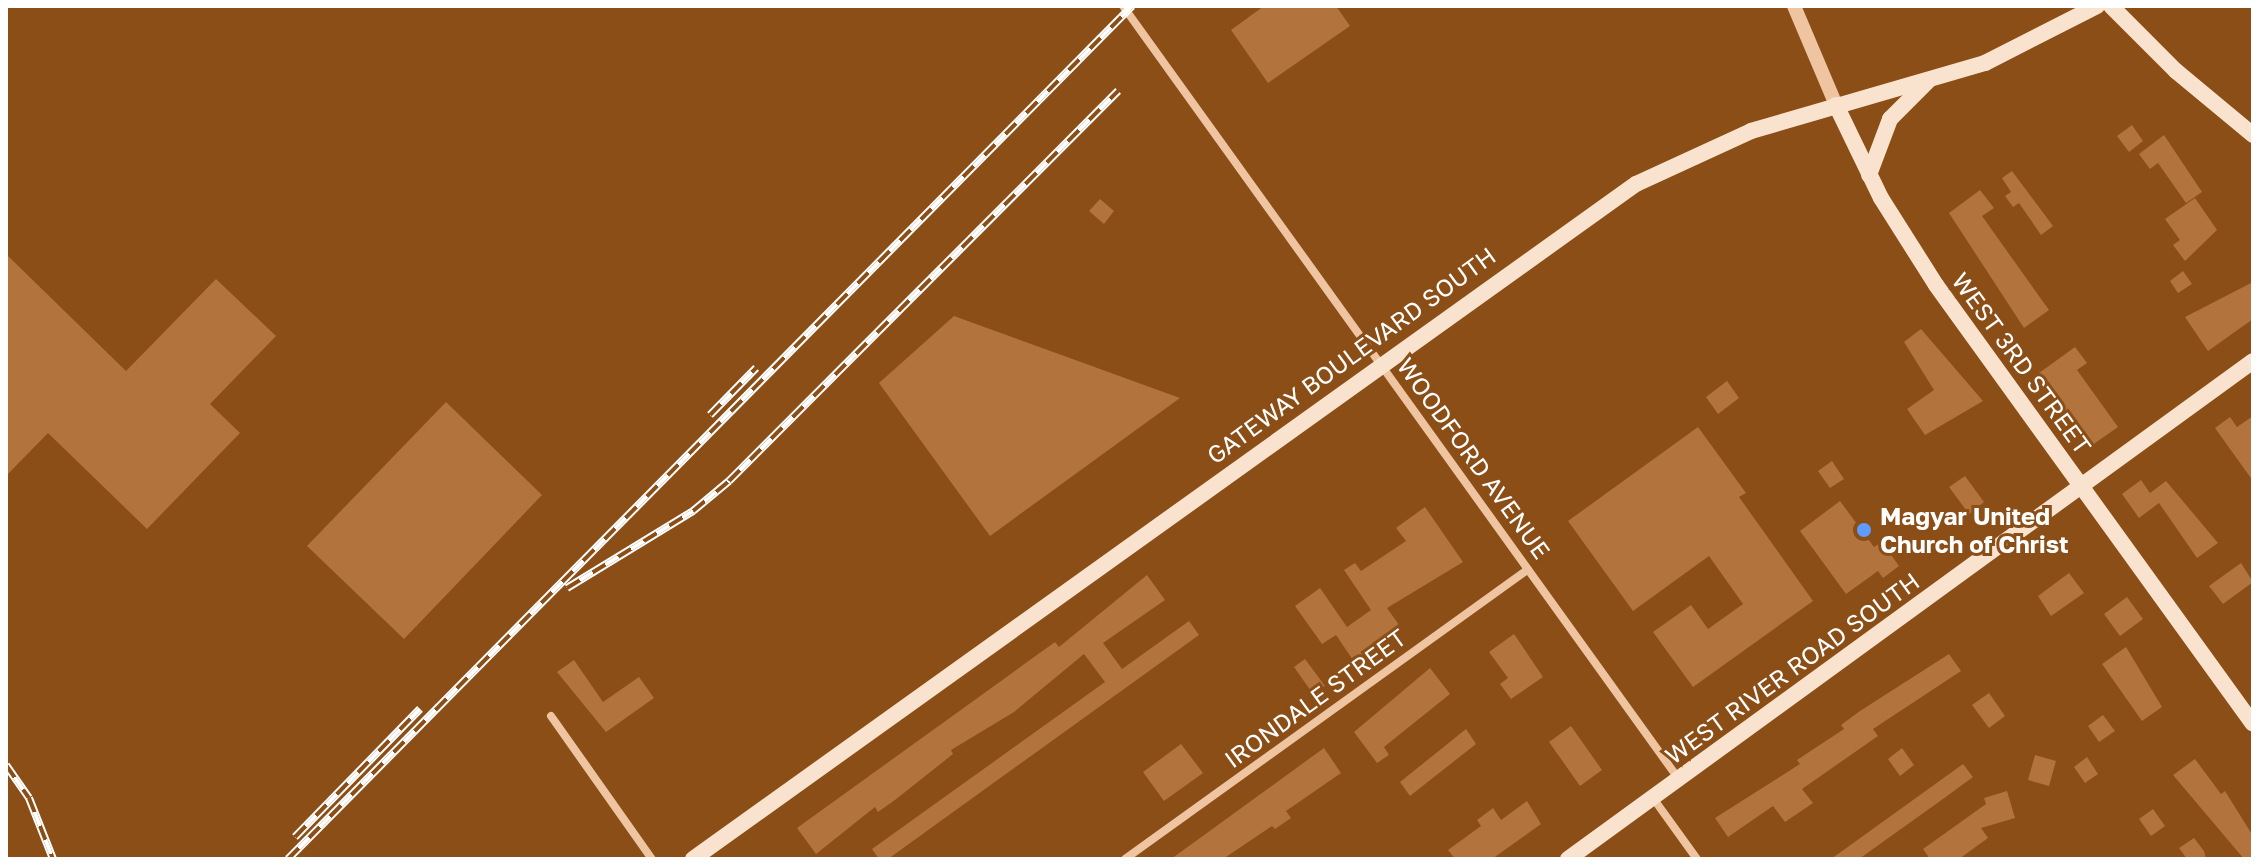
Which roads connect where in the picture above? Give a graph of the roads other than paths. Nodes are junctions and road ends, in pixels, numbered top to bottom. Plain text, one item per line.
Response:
1 (1123, 6) edge
2 (1794, 6) edge
3 (2097, 6) edge
4 (2111, 6) edge
5 (1929, 80) junction
6 (1836, 105) junction
7 (2253, 135) edge
8 (1869, 175) junction
9 (2253, 361) edge
10 (1381, 363) junction
11 (2082, 488) junction
12 (1528, 569) junction
13 (551, 716) dead end
14 (2253, 724) edge
15 (1679, 779) junction
16 (1653, 798) junction
17 (652, 859) edge
18 (693, 859) edge
19 (1125, 859) edge
20 (1568, 859) edge
21 (1697, 859) edge

1 - 10 street, WOODFORD AVENUE
2 - 6 street, WEST 3RD STREET
3 - 5 main road, GATEWAY BOULEVARD SOUTH
4 - 7 main road
5 - 6 main road, GATEWAY BOULEVARD SOUTH
5 - 8 main road
6 - 8 main road, WEST 3RD STREET
6 - 10 main road, GATEWAY BOULEVARD SOUTH
8 - 11 main road, WEST 3RD STREET
9 - 11 main road, WEST RIVER ROAD SOUTH
10 - 12 street, WOODFORD AVENUE
10 - 18 main road, GATEWAY BOULEVARD SOUTH
11 - 14 main road, WEST 3RD STREET
11 - 15 main road, WEST RIVER ROAD SOUTH
12 - 15 street, WOODFORD AVENUE
12 - 19 street, IRONDALE STREET
13 - 17 street
15 - 16 main road, WEST RIVER ROAD SOUTH
16 - 20 main road, WEST RIVER ROAD SOUTH
16 - 21 street

